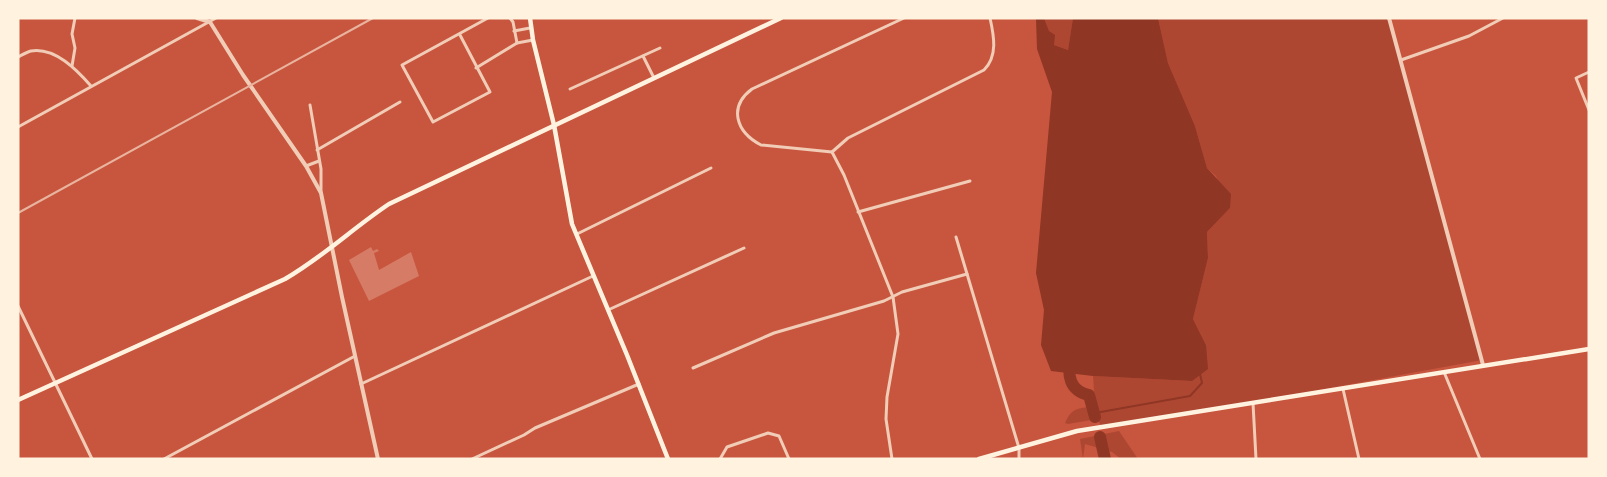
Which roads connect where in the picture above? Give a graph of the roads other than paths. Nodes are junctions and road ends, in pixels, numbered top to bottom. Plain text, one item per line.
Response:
1 (75, 18) edge
2 (197, 18) edge
3 (216, 18) edge
4 (488, 18) edge
5 (510, 18) edge
6 (530, 18) edge
7 (781, 18) edge
8 (904, 18) edge
9 (990, 18) edge
10 (1389, 18) edge
11 (1503, 18) edge
12 (210, 20) edge
13 (532, 28) junction
14 (514, 31) junction
15 (460, 35) junction
16 (533, 40) junction
17 (517, 43) junction
18 (660, 48) dead end
19 (643, 56) junction
20 (18, 57) edge
21 (1401, 60) junction
22 (72, 66) junction
23 (476, 68) junction
24 (1589, 72) edge
25 (654, 78) junction
26 (91, 86) junction
27 (570, 89) dead end
28 (400, 102) dead end
29 (310, 105) dead end
30 (1589, 110) edge
31 (554, 125) junction
32 (18, 127) edge
33 (317, 150) junction
34 (832, 152) junction
35 (319, 161) junction
36 (306, 166) junction
37 (711, 168) dead end
38 (970, 181) dead end
39 (321, 194) junction
40 (858, 212) junction
41 (576, 235) junction
42 (956, 237) dead end
43 (331, 247) junction
44 (744, 248) dead end
45 (967, 274) junction
46 (593, 276) junction
47 (893, 297) junction
48 (18, 306) edge
49 (608, 310) junction
50 (1589, 350) edge
51 (355, 356) junction
52 (1484, 365) junction
53 (693, 368) dead end
54 (1444, 372) junction
55 (54, 383) junction
56 (361, 384) junction
57 (639, 384) junction
58 (1343, 387) junction
59 (18, 400) edge
60 (1253, 402) junction
61 (1018, 448) junction
62 (92, 459) edge
63 (164, 459) edge
64 (378, 459) edge
65 (472, 459) edge
66 (668, 459) edge
67 (720, 459) edge
68 (789, 459) edge
69 (892, 459) edge
70 (979, 459) edge
71 (1019, 459) edge
72 (1256, 459) edge
73 (1359, 459) edge
74 (1480, 459) edge

1 - 22 street
2 - 12 street
3 - 12 street
4 - 15 street
5 - 14 street
6 - 13 main road
7 - 25 main road
8 - 34 street
9 - 34 street
10 - 21 street
11 - 21 street
12 - 26 street
12 - 36 street
13 - 14 street
13 - 16 main road
14 - 17 street
15 - 23 street
15 - 23 street
16 - 17 street
16 - 31 main road
17 - 23 street
18 - 19 street
19 - 25 street
19 - 27 street
20 - 22 street
21 - 52 street
22 - 26 street
24 - 30 street
25 - 31 main road
26 - 32 street
28 - 33 street
29 - 33 street
31 - 41 main road
31 - 43 main road
33 - 35 street
34 - 40 street
35 - 36 street
35 - 39 street
36 - 39 street
37 - 41 street
38 - 40 street
39 - 43 street
40 - 47 street
41 - 46 main road
42 - 45 street
43 - 51 street
43 - 55 main road
44 - 49 street
45 - 47 street
45 - 61 street
46 - 49 main road
46 - 56 street
47 - 53 street
47 - 69 street
48 - 55 street
49 - 57 main road
50 - 52 main road
51 - 56 street
51 - 63 street
52 - 54 main road
54 - 58 main road
54 - 74 street
55 - 59 main road
55 - 62 street
56 - 64 street
57 - 65 street
57 - 66 main road
58 - 60 main road
58 - 73 street
60 - 61 main road
60 - 72 street
61 - 70 main road
61 - 71 street
67 - 68 street

